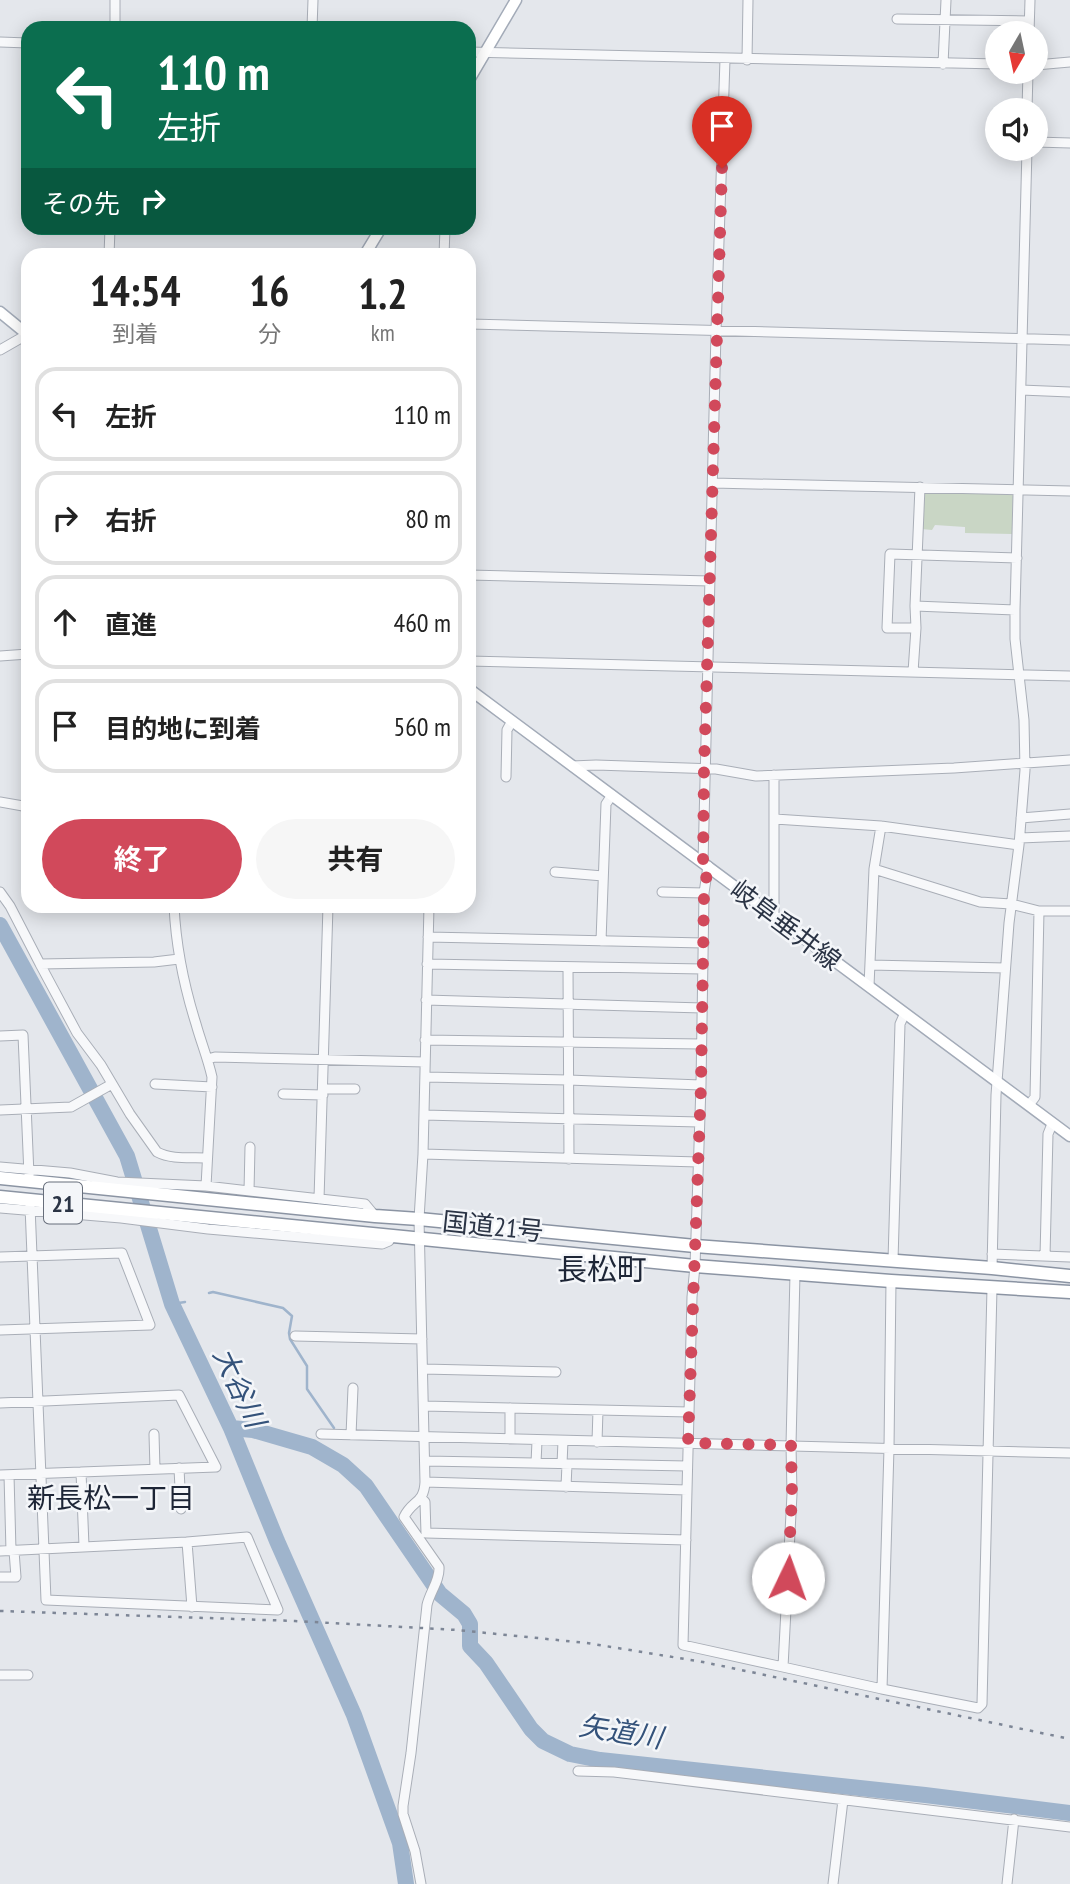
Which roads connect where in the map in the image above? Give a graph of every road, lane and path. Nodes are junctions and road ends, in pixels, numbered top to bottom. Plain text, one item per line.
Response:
1 (115, 0) edge
2 (313, 0) edge
3 (516, 0) edge
4 (748, 0) edge
5 (946, 0) edge
6 (1030, 0) edge
7 (897, 19) dead end
8 (945, 19) junction
9 (115, 21) edge
10 (312, 21) edge
11 (1029, 21) joint
12 (0, 42) edge
13 (21, 43) edge
14 (476, 52) edge
15 (485, 52) junction
16 (725, 60) junction
17 (747, 60) junction
18 (1070, 62) edge
19 (943, 64) junction
20 (985, 64) edge
21 (1048, 64) edge
22 (476, 68) edge
23 (1048, 142) edge
24 (1070, 143) edge
25 (1027, 161) edge
26 (0, 312) edge
27 (476, 324) edge
28 (21, 329) edge
29 (716, 332) junction
30 (21, 338) edge
31 (1022, 338) junction
32 (1070, 340) edge
33 (0, 349) edge
34 (1021, 390) junction
35 (1070, 392) edge
36 (713, 483) junction
37 (920, 486) junction
38 (1019, 489) junction
39 (1070, 491) edge
40 (917, 555) junction
41 (1017, 558) junction
42 (476, 575) edge
43 (710, 581) junction
44 (915, 606) junction
45 (1015, 610) junction
46 (916, 628) junction
47 (21, 654) edge
48 (0, 656) edge
49 (476, 661) edge
50 (708, 667) junction
51 (914, 672) junction
52 (1019, 675) junction
53 (1070, 676) edge
54 (476, 694) edge
55 (512, 721) junction
56 (1070, 760) edge
57 (1024, 763) junction
58 (572, 766) junction
59 (704, 769) junction
60 (774, 775) junction
61 (506, 777) dead end
62 (612, 795) junction
63 (0, 802) edge
64 (21, 806) edge
65 (1070, 814) edge
66 (1021, 818) junction
67 (775, 819) junction
68 (881, 826) junction
69 (1070, 836) edge
70 (1019, 842) junction
71 (705, 864) junction
72 (874, 869) junction
73 (555, 872) dead end
74 (603, 876) junction
75 (0, 892) edge
76 (662, 892) dead end
77 (704, 893) junction
78 (1011, 904) junction
79 (1039, 911) junction
80 (1070, 911) edge
81 (175, 913) edge
82 (328, 913) edge
83 (429, 913) edge
84 (774, 916) junction
85 (428, 937) junction
86 (601, 941) junction
87 (704, 943) junction
88 (179, 959) junction
89 (40, 964) junction
90 (427, 964) junction
91 (870, 965) junction
92 (568, 967) junction
93 (1006, 968) junction
94 (703, 969) junction
95 (869, 986) junction
96 (426, 1000) junction
97 (568, 1004) junction
98 (702, 1008) junction
99 (905, 1013) junction
100 (0, 1036) edge
101 (425, 1040) junction
102 (568, 1043) junction
103 (701, 1044) junction
104 (208, 1059) junction
105 (324, 1060) junction
106 (425, 1062) junction
107 (425, 1077) junction
108 (568, 1080) junction
109 (998, 1082) junction
110 (155, 1084) dead end
111 (109, 1085) junction
112 (701, 1085) junction
113 (212, 1087) junction
114 (355, 1089) dead end
115 (323, 1092) junction
116 (283, 1094) dead end
117 (1029, 1105) junction
118 (25, 1109) junction
119 (0, 1110) edge
120 (424, 1115) junction
121 (568, 1119) junction
122 (699, 1122) junction
123 (1052, 1124) junction
124 (1070, 1136) edge
125 (250, 1147) dead end
126 (423, 1154) junction
127 (207, 1158) junction
128 (569, 1159) junction
129 (698, 1162) junction
130 (0, 1167) edge
131 (29, 1172) junction
132 (0, 1178) edge
133 (120, 1186) junction
134 (206, 1186) junction
135 (161, 1190) junction
136 (249, 1191) junction
137 (0, 1197) edge
138 (319, 1199) junction
139 (0, 1208) edge
140 (30, 1209) junction
141 (123, 1214) junction
142 (375, 1216) junction
143 (419, 1219) junction
144 (419, 1237) junction
145 (695, 1246) junction
146 (992, 1254) junction
147 (33, 1256) junction
148 (1045, 1256) junction
149 (0, 1257) edge
150 (1070, 1257) edge
151 (893, 1260) junction
152 (695, 1266) junction
153 (992, 1268) junction
154 (795, 1273) junction
155 (1070, 1276) edge
156 (891, 1281) junction
157 (992, 1288) junction
158 (1070, 1292) edge
159 (36, 1329) junction
160 (0, 1331) edge
161 (295, 1336) dead end
162 (422, 1339) junction
163 (423, 1369) junction
164 (556, 1372) dead end
165 (353, 1388) dead end
166 (37, 1402) junction
167 (0, 1403) edge
168 (424, 1406) junction
169 (510, 1408) junction
170 (598, 1410) junction
171 (689, 1412) junction
172 (154, 1434) dead end
173 (321, 1434) dead end
174 (351, 1435) junction
175 (424, 1437) junction
176 (510, 1439) junction
177 (537, 1441) junction
178 (563, 1441) junction
179 (597, 1442) junction
180 (688, 1443) junction
181 (791, 1445) junction
182 (889, 1448) junction
183 (988, 1451) junction
184 (1070, 1453) edge
185 (425, 1461) junction
186 (536, 1463) junction
187 (564, 1464) junction
188 (687, 1466) junction
189 (179, 1468) junction
190 (155, 1469) junction
191 (81, 1472) junction
192 (42, 1474) junction
193 (5, 1475) edge
194 (425, 1482) junction
195 (566, 1486) junction
196 (687, 1490) junction
197 (421, 1498) junction
198 (181, 1508) dead end
199 (686, 1540) junction
200 (187, 1542) junction
201 (84, 1546) junction
202 (43, 1548) junction
203 (0, 1551) edge
204 (13, 1551) junction
205 (0, 1577) edge
206 (192, 1607) junction
207 (783, 1667) junction
208 (0, 1675) edge
209 (28, 1675) dead end
210 (882, 1689) junction
211 (578, 1771) dead end
212 (843, 1800) junction
213 (1014, 1819) junction
214 (1070, 1827) edge
215 (421, 1884) edge
216 (833, 1884) edge
217 (1007, 1884) edge

1 - 9 street
2 - 10 street
3 - 15 main road
4 - 17 street
5 - 8 street
6 - 11 street
7 - 8 street
8 - 11 street
8 - 19 street
12 - 13 street
14 - 15 street
15 - 16 street
15 - 22 main road
16 - 17 street
16 - 29 street
17 - 19 street
18 - 21 street
19 - 20 street
23 - 24 street
25 - 31 street
26 - 28 main road
27 - 29 street
29 - 31 street
29 - 36 street
30 - 33 street
31 - 32 street
31 - 34 street
34 - 35 street
34 - 38 street
36 - 37 street
36 - 43 street
37 - 38 street
37 - 40 street
38 - 39 street
38 - 41 street
40 - 41 street
40 - 44 street
40 - 46 street
41 - 45 street
42 - 43 street
43 - 50 street
44 - 45 street
44 - 46 street
45 - 52 street
46 - 51 street
47 - 48 street
49 - 50 street
50 - 51 street
50 - 59 street
51 - 52 street
52 - 53 street
52 - 57 street
54 - 55 main road, 岐阜垂井線
55 - 58 main road, 岐阜垂井線
55 - 61 street
56 - 57 street
57 - 60 street
57 - 66 street
58 - 59 street
58 - 62 main road, 岐阜垂井線
59 - 60 street
59 - 71 street
60 - 67 street
62 - 71 main road, 岐阜垂井線
62 - 74 street
63 - 64 street
65 - 66 street
66 - 70 street
67 - 68 street
67 - 84 street
68 - 70 street
68 - 72 street
69 - 70 street
70 - 78 street
71 - 77 street
71 - 84 main road, 岐阜垂井線
72 - 78 street
72 - 91 street
73 - 74 street
74 - 86 street
75 - 89 street
76 - 77 street
77 - 87 street
78 - 79 street
78 - 93 street
79 - 80 street
79 - 117 street
81 - 88 street
82 - 105 street
83 - 85 street
84 - 95 main road, 岐阜垂井線
85 - 86 street
85 - 90 street
86 - 87 street
87 - 94 street
88 - 89 street
88 - 104 street
89 - 111 street
90 - 92 street
90 - 96 street
91 - 93 street
91 - 95 street
92 - 94 street
92 - 97 street
93 - 109 street
94 - 98 street
95 - 99 main road, 岐阜垂井線
96 - 97 street
96 - 101 street
97 - 98 street
97 - 102 street
98 - 103 street
99 - 109 main road, 岐阜垂井線
99 - 151 street
100 - 118 street
101 - 102 street
101 - 106 street
102 - 103 street
102 - 108 street
103 - 112 street
104 - 105 street
104 - 113 street
105 - 106 street
105 - 115 street
106 - 107 street
107 - 108 street
107 - 120 street
108 - 112 street
108 - 121 street
109 - 117 main road, 岐阜垂井線
109 - 146 street
110 - 113 street
111 - 118 street
111 - 127 street
112 - 122 street
113 - 127 street
114 - 115 street
115 - 116 street
115 - 138 street
117 - 123 main road, 岐阜垂井線
118 - 119 street
118 - 131 street
120 - 121 street
120 - 126 street
121 - 122 street
121 - 128 street
122 - 129 street
123 - 124 main road, 岐阜垂井線
123 - 148 street
125 - 136 street
126 - 128 street
126 - 143 street
127 - 134 street
128 - 129 street
129 - 145 street
130 - 131 street
131 - 133 street
132 - 133 highway, 国道21号 / 21
133 - 135 highway, 国道21号 / 21
134 - 135 street
134 - 136 street
135 - 142 highway, 国道21号 / 21
136 - 138 street
137 - 141 highway, 国道21号 / 21
138 - 142 street
139 - 140 street
140 - 141 street
140 - 147 street
141 - 144 highway, 国道21号 / 21
142 - 143 highway, 国道21号 / 21
143 - 144 street
143 - 145 highway, 国道21号 / 21
144 - 152 highway, 国道21号 / 21
144 - 162 street
145 - 151 highway, 国道21号 / 21
145 - 152 street
146 - 148 street
146 - 153 street
147 - 149 street
147 - 159 street
147 - 159 street
148 - 150 street
151 - 153 highway, 国道21号 / 21
152 - 154 highway, 国道21号 / 21
152 - 171 street
153 - 155 highway, 国道21号 / 21
154 - 156 highway, 国道21号 / 21
154 - 181 street
156 - 157 highway, 国道21号 / 21
156 - 182 street
157 - 158 highway, 国道21号 / 21
157 - 183 street
159 - 160 street
159 - 166 street
161 - 162 street
162 - 163 street
163 - 164 street
163 - 168 street
165 - 174 street
166 - 167 street
166 - 189 street
166 - 192 street
168 - 169 street
168 - 175 street
169 - 170 street
169 - 176 street
170 - 171 street
170 - 179 street
171 - 180 street
172 - 190 street
173 - 174 street
174 - 175 street
175 - 176 street
175 - 185 street
176 - 177 street
177 - 178 street
177 - 186 street
178 - 179 street
178 - 187 street
179 - 180 street
180 - 181 street
180 - 188 street
181 - 182 street
181 - 207 street
182 - 183 street
182 - 210 street
183 - 184 street
183 - 210 street
185 - 186 street
185 - 194 street
186 - 187 street
187 - 188 street
187 - 195 street
188 - 196 street
189 - 190 street
189 - 198 street
190 - 191 street
191 - 192 street
191 - 201 street
192 - 193 street
192 - 202 street
193 - 204 street
194 - 195 street
194 - 197 street
195 - 196 street
196 - 199 street
197 - 199 street
197 - 215 street
199 - 207 street
200 - 201 street
200 - 206 street
200 - 206 street
201 - 202 street
202 - 204 street
202 - 206 street
203 - 204 street
204 - 205 street
207 - 210 street
208 - 209 street
211 - 212 street
212 - 213 street
212 - 216 street
213 - 214 street
213 - 217 street

